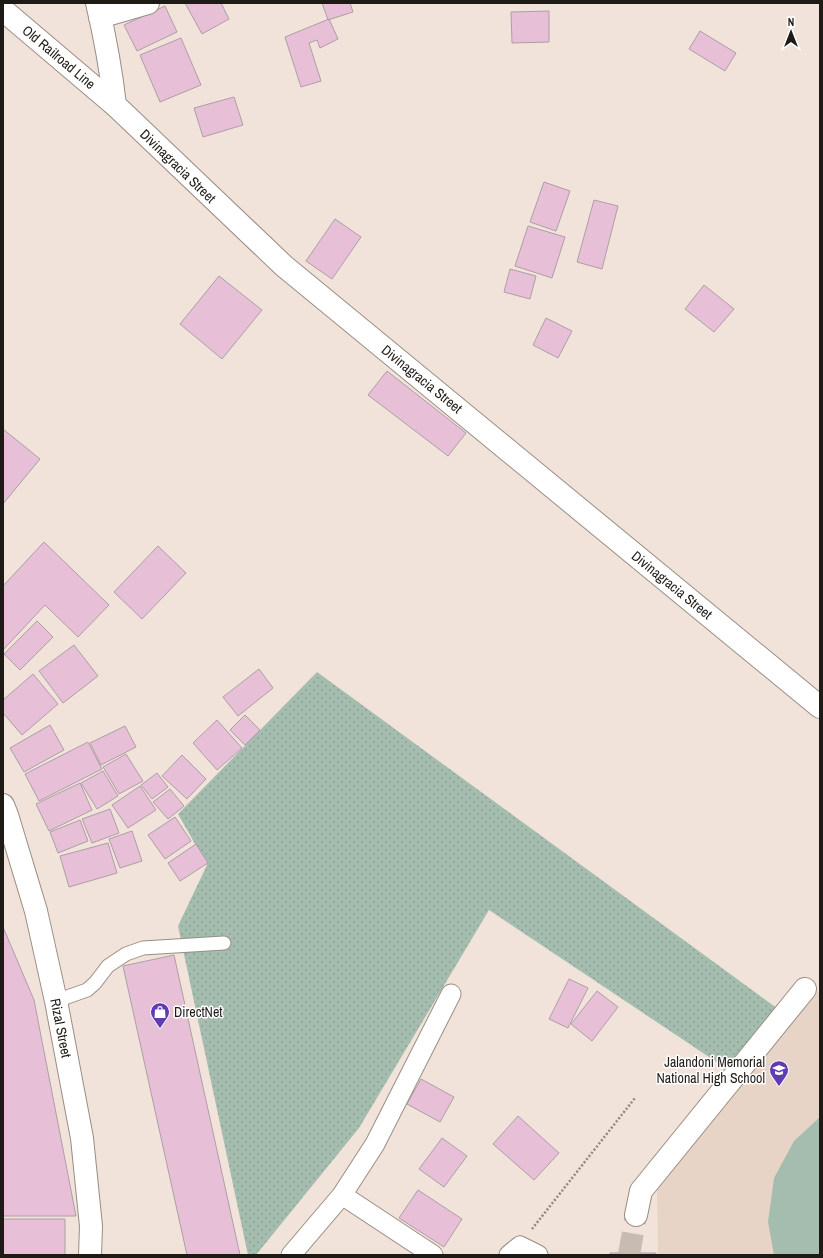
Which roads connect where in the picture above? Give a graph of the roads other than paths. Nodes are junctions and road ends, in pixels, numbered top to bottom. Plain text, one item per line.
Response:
1 (148, 3) edge
2 (3, 10) edge
3 (98, 10) edge
4 (115, 105) junction
5 (820, 707) edge
6 (4, 813) edge
7 (224, 943) dead end
8 (805, 989) dead end
9 (450, 994) dead end
10 (56, 1001) junction
11 (342, 1195) junction
12 (636, 1215) tunnel mouth
13 (515, 1250) edge
14 (90, 1255) edge
15 (291, 1255) edge
16 (434, 1255) edge
17 (538, 1255) edge

1 - 3 street
2 - 4 street, Old Railroad Line
3 - 4 street
4 - 5 street, Divinagracia Street
6 - 10 street, Rizal Street
7 - 10 lane
8 - 12 street
9 - 11 street
10 - 14 street, Rizal Street
11 - 15 street
11 - 16 street
13 - 17 street

